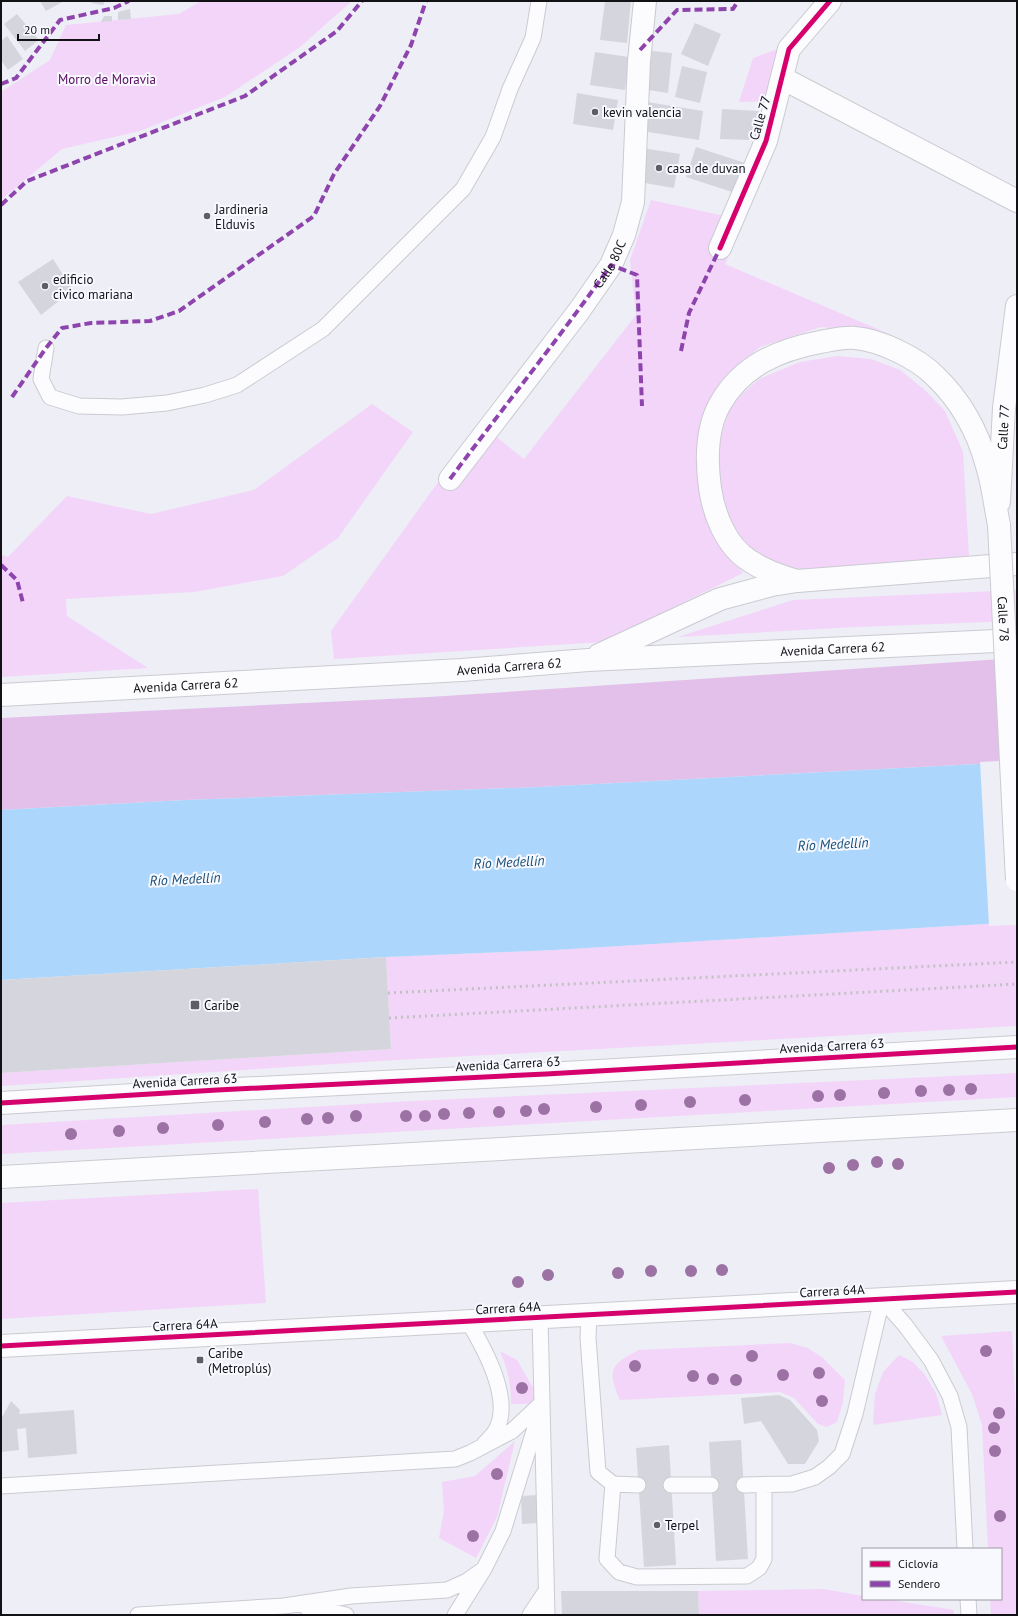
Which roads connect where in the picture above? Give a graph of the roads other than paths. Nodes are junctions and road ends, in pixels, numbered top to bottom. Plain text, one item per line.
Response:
1 (539, 1) edge
2 (645, 1) edge
3 (830, 1) edge
4 (782, 78) junction
5 (1017, 201) edge
6 (720, 248) dead end
7 (1017, 306) edge
8 (46, 348) dead end
9 (450, 479) dead end
10 (999, 525) junction
11 (1017, 564) edge
12 (797, 581) junction
13 (1017, 640) edge
14 (588, 660) junction
15 (1, 696) edge
16 (1017, 880) edge
17 (1017, 1047) edge
18 (1, 1103) edge
19 (1017, 1120) edge
20 (1, 1177) edge
21 (1017, 1292) edge
22 (882, 1300) junction
23 (588, 1314) junction
24 (540, 1317) junction
25 (468, 1321) junction
26 (1, 1346) edge
27 (542, 1403) junction
28 (482, 1447) junction
29 (613, 1484) junction
30 (638, 1485) dead end
31 (671, 1485) dead end
32 (711, 1485) dead end
33 (744, 1485) dead end
34 (764, 1485) junction
35 (1, 1486) edge
36 (965, 1548) edge
37 (484, 1569) junction
38 (546, 1591) junction
39 (968, 1600) edge
40 (284, 1606) junction
41 (138, 1615) edge
42 (346, 1615) edge
43 (455, 1615) edge
44 (530, 1615) edge
45 (547, 1615) edge
46 (969, 1615) edge

1 - 8 lane
2 - 9 main road, Calle 80C
3 - 4 main road, Calle 77
4 - 5 main road
4 - 6 main road, Calle 77
7 - 10 main road, Calle 77
10 - 12 main road
10 - 16 main road, Calle 78, bridge
11 - 12 main road
12 - 14 main road
13 - 14 main road, Avenida Carrera 62
14 - 15 main road, Avenida Carrera 62
17 - 18 main road, Avenida Carrera 63
19 - 20 main road
21 - 22 main road, Carrera 64A
22 - 23 main road, Carrera 64A
22 - 34 lane
22 - 36 lane
23 - 24 main road, Carrera 64A
23 - 29 lane
24 - 25 main road, Carrera 64A
24 - 27 lane
25 - 26 main road, Carrera 64A
25 - 28 lane
27 - 28 lane
27 - 37 lane
27 - 38 lane
28 - 35 lane
29 - 30 lane
29 - 34 lane
31 - 32 lane
33 - 34 lane
37 - 40 lane
37 - 43 lane
38 - 44 lane
38 - 45 lane
39 - 46 lane
40 - 41 lane
40 - 42 lane

